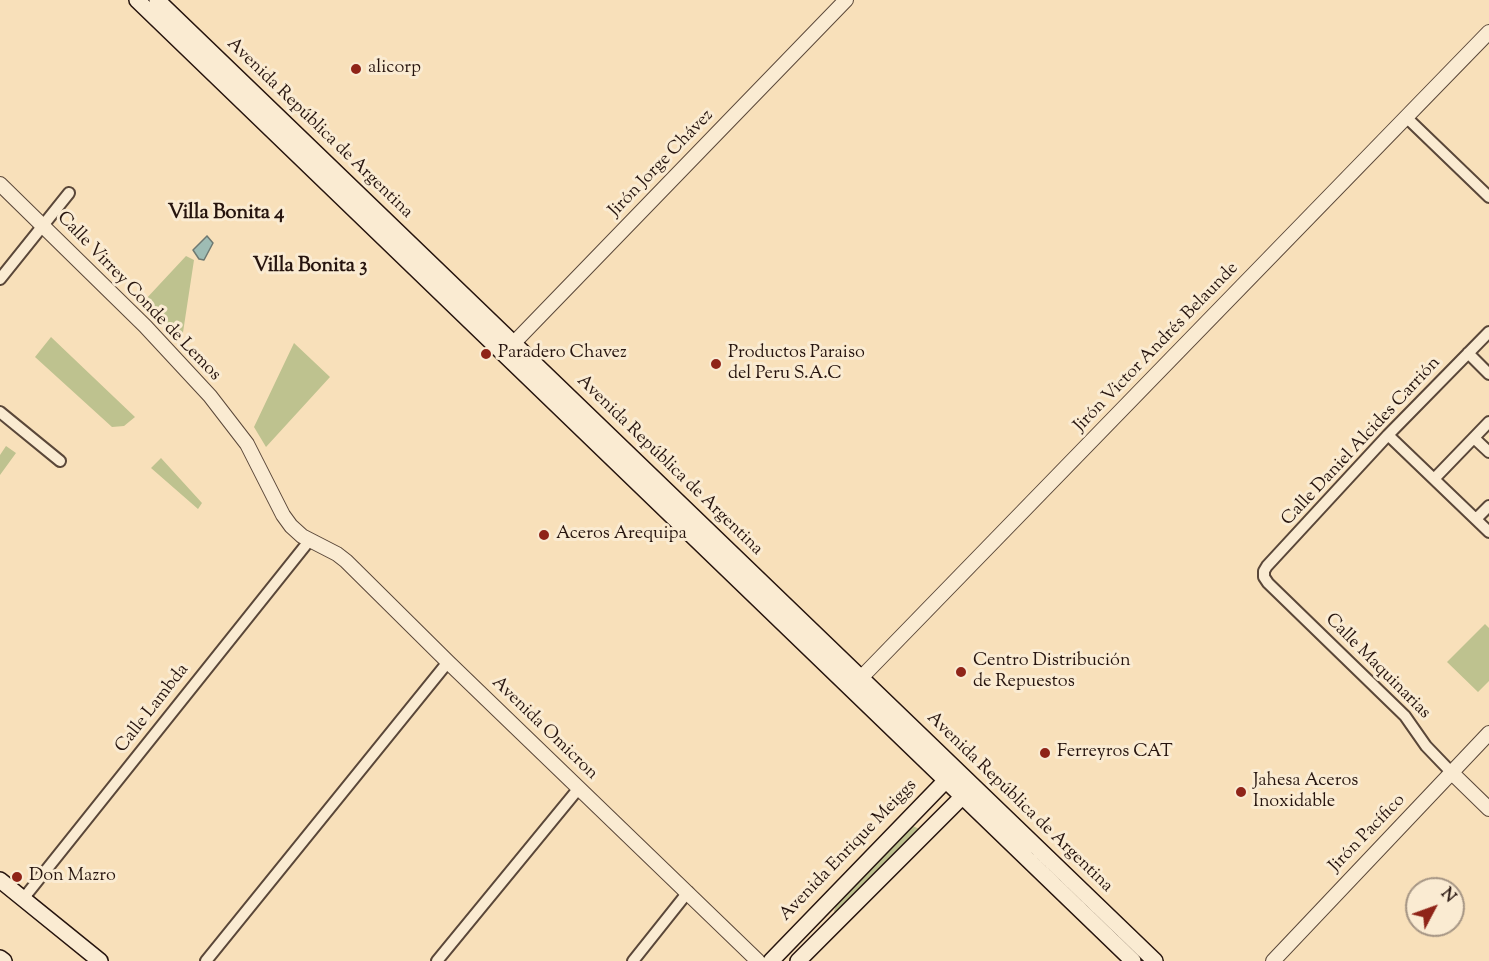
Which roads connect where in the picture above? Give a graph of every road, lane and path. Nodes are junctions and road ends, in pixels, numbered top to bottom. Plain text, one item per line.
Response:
1 (137, 0) edge
2 (157, 0) edge
3 (846, 0) edge
4 (1489, 32) edge
5 (1406, 117) junction
6 (0, 184) edge
7 (69, 193) dead end
8 (1489, 197) edge
9 (43, 225) junction
10 (0, 279) edge
11 (1489, 332) edge
12 (508, 348) junction
13 (1468, 353) junction
14 (1489, 374) edge
15 (0, 411) edge
16 (1489, 422) edge
17 (1388, 435) junction
18 (1474, 438) junction
19 (1489, 452) edge
20 (60, 461) dead end
21 (1434, 479) junction
22 (1489, 506) edge
23 (1476, 519) junction
24 (1489, 532) edge
25 (303, 537) junction
26 (1264, 578) joint
27 (448, 662) junction
28 (856, 683) junction
29 (1489, 733) edge
30 (1451, 772) junction
31 (951, 775) junction
32 (579, 788) junction
33 (968, 791) junction
34 (1489, 809) edge
35 (911, 817) junction
36 (927, 833) junction
37 (0, 880) edge
38 (688, 892) junction
39 (23, 899) junction
40 (1115, 933) junction
41 (790, 941) junction
42 (0, 958) edge
43 (801, 958) edge
44 (4, 961) edge
45 (100, 961) edge
46 (206, 961) edge
47 (437, 961) edge
48 (633, 961) edge
49 (758, 961) edge
50 (771, 961) edge
51 (1133, 961) edge
52 (1155, 961) edge
53 (1273, 961) edge

1 - 12 main road, Avenida República de Argentina
2 - 12 main road, Avenida República de Argentina
3 - 12 street, Jirón Jorge Chávez
4 - 5 street, Jirón Victor Andrés Belaunde
5 - 8 street
5 - 28 street, Jirón Victor Andrés Belaunde
6 - 9 street, Calle Virrey Conde de Lemos
7 - 9 street
9 - 10 street
9 - 25 street, Calle Virrey Conde de Lemos
11 - 13 street, Calle Daniel Alcides Carrión
12 - 28 main road, Avenida República de Argentina
13 - 14 street
13 - 17 street, Calle Daniel Alcides Carrión
15 - 20 street
16 - 18 street
17 - 21 street
17 - 26 street, Calle Daniel Alcides Carrión
18 - 19 street
18 - 21 street
21 - 23 street
22 - 23 street
23 - 24 street
25 - 27 street, Avenida Omicron
25 - 39 street, Calle Lambda
26 - 30 street, Calle Maquinarias
27 - 32 street, Avenida Omicron
27 - 46 street
28 - 31 main road, Avenida República de Argentina
29 - 30 street, Jirón Pacífico
30 - 34 street, Calle Maquinarias
30 - 53 street, Jirón Pacífico
31 - 33 main road, Avenida República de Argentina
31 - 35 main road, Avenida Enrique Meiggs
32 - 38 street, Avenida Omicron
32 - 47 street
33 - 36 main road
33 - 40 main road, Avenida República de Argentina
35 - 36 main road
35 - 41 main road, Avenida Enrique Meiggs
36 - 43 main road
37 - 39 main road
38 - 48 street
38 - 49 street, Avenida Omicron
39 - 45 main road
40 - 51 main road, Avenida República de Argentina
40 - 52 main road, Avenida República de Argentina
41 - 43 main road
41 - 50 main road, Avenida Enrique Meiggs
42 - 44 main road

